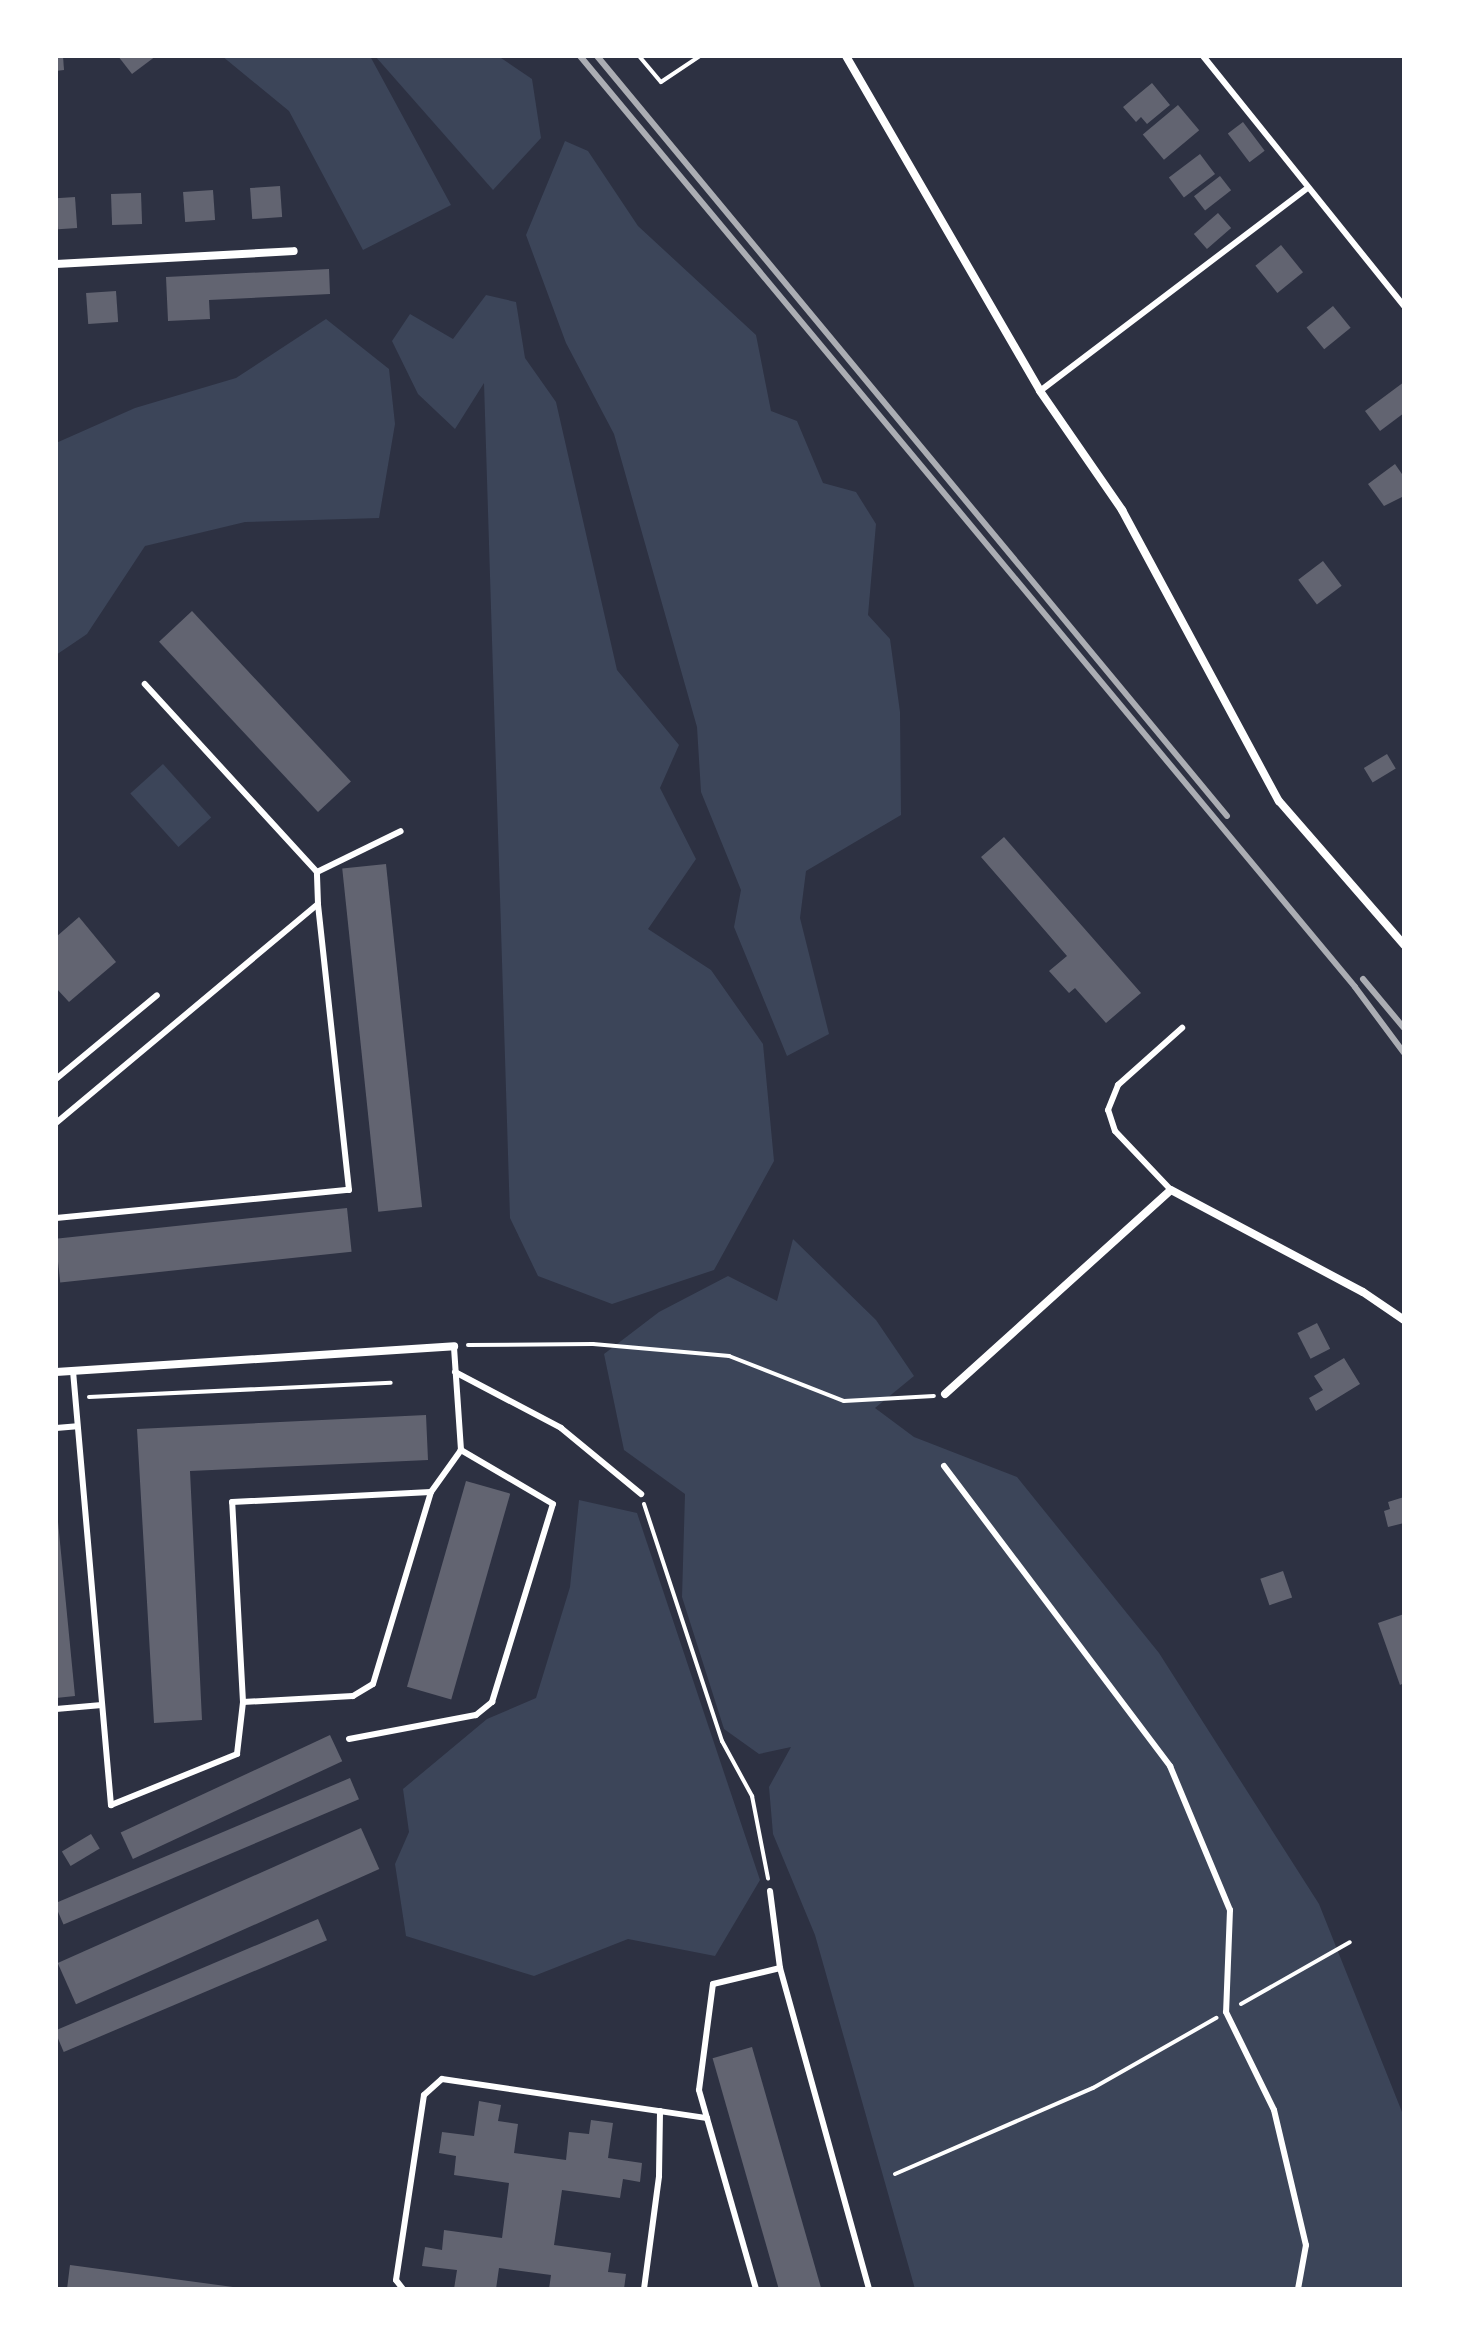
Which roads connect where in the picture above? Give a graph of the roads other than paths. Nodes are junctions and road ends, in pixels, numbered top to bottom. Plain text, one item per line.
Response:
1 (846, 56) edge
2 (1203, 56) edge
3 (1306, 189) junction
4 (294, 251) dead end
5 (56, 264) edge
6 (1404, 306) edge
7 (1040, 391) junction
8 (145, 684) dead end
9 (401, 831) dead end
10 (317, 872) junction
11 (318, 904) junction
12 (1404, 945) edge
13 (157, 995) dead end
14 (1182, 1028) dead end
15 (56, 1079) edge
16 (56, 1123) edge
17 (1171, 1190) junction
18 (56, 1218) edge
19 (1404, 1320) edge
20 (454, 1346) joint
21 (73, 1371) junction
22 (56, 1372) edge
23 (455, 1372) junction
24 (945, 1394) road end
25 (77, 1426) junction
26 (56, 1428) edge
27 (461, 1450) junction
28 (944, 1466) dead end
29 (431, 1492) junction
30 (641, 1494) road end
31 (243, 1702) junction
32 (102, 1705) junction
33 (56, 1709) edge
34 (349, 1739) dead end
35 (770, 1891) road end
36 (780, 1968) junction
37 (660, 2111) junction
38 (707, 2118) junction
39 (403, 2289) edge
40 (644, 2289) edge
41 (756, 2289) edge
42 (869, 2289) edge
43 (1298, 2289) edge

1 - 7 street
2 - 3 lane
3 - 6 lane
3 - 7 lane
4 - 5 street
7 - 12 street
8 - 10 lane
9 - 10 lane
10 - 11 lane
11 - 16 lane
11 - 18 lane
13 - 15 lane
14 - 17 lane
17 - 19 street
17 - 24 street
20 - 21 street
20 - 23 lane
21 - 22 street
21 - 25 lane
23 - 27 lane
23 - 30 lane
25 - 26 lane
25 - 32 lane
27 - 29 lane
27 - 34 lane
28 - 43 lane
29 - 31 lane
29 - 31 lane
31 - 32 lane
32 - 33 lane
35 - 36 lane
36 - 38 lane
36 - 42 lane
37 - 38 lane
37 - 39 lane
37 - 40 lane
38 - 41 lane

